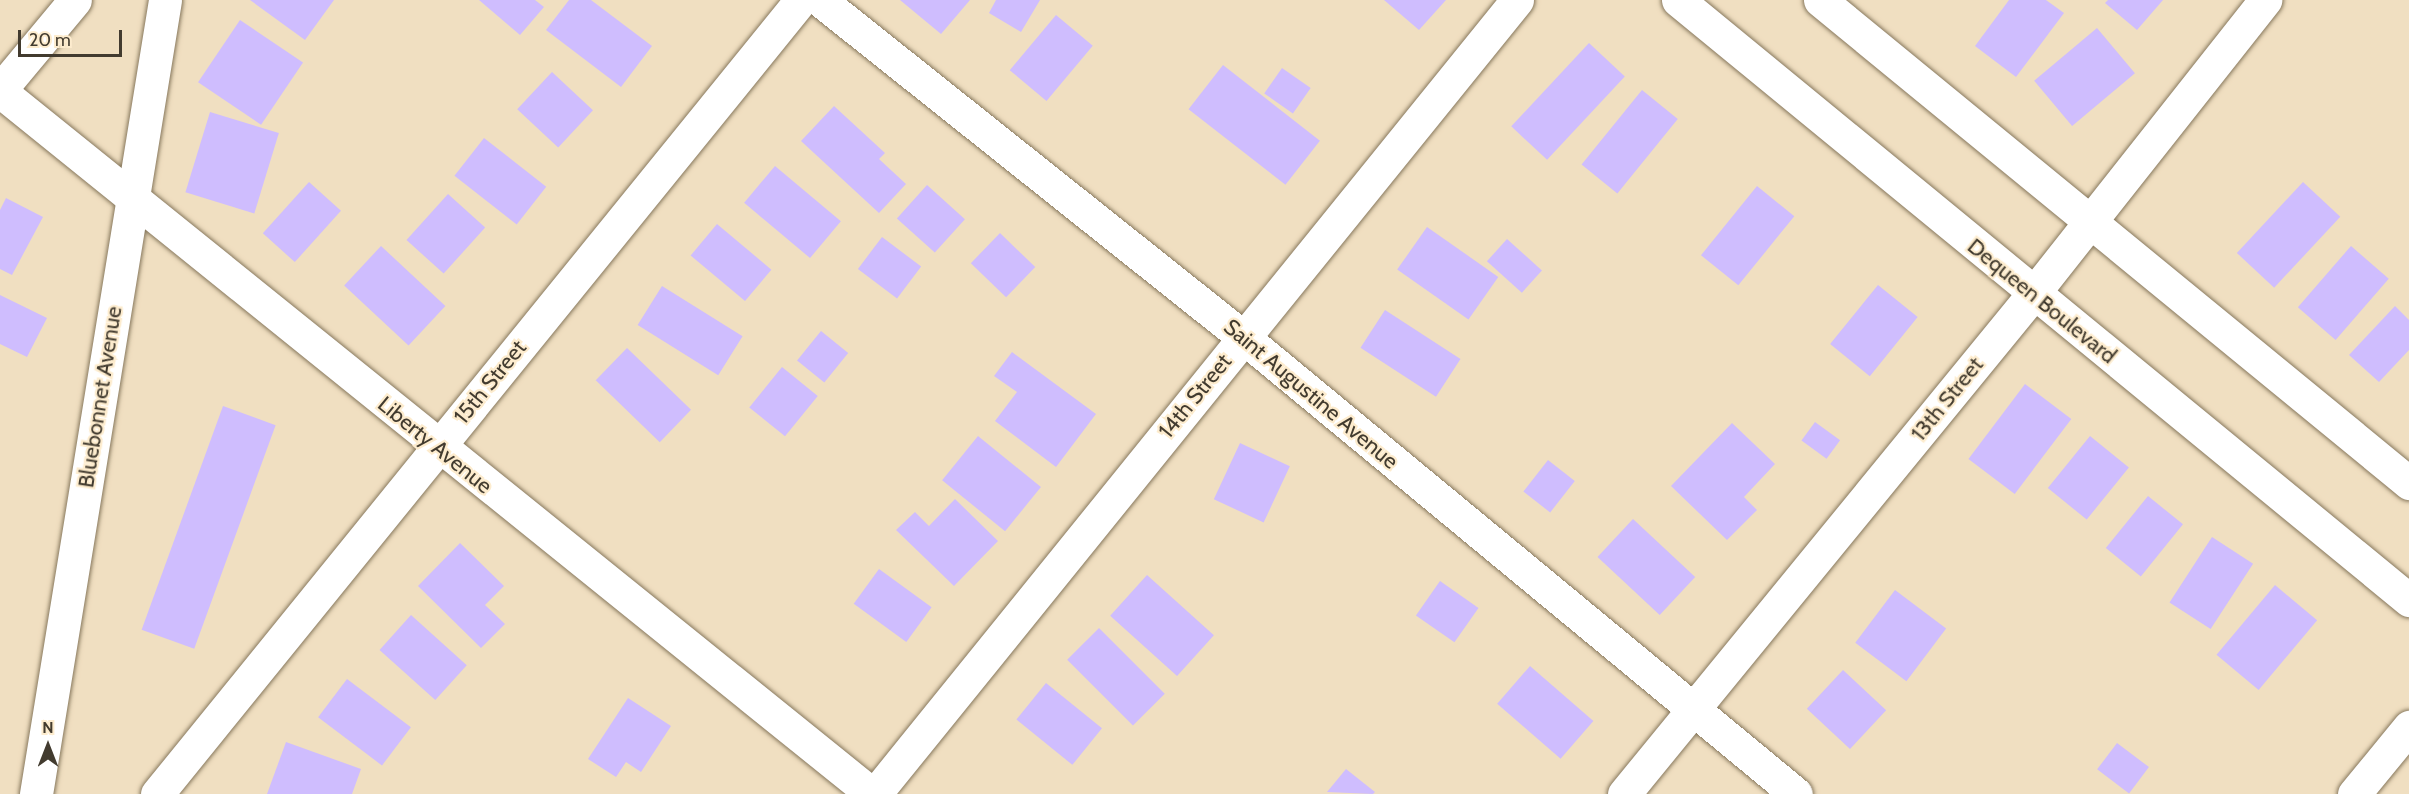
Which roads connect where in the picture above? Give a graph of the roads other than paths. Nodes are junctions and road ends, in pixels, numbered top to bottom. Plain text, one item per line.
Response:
1 (75, 0) edge
2 (165, 0) edge
3 (801, 0) edge
4 (820, 0) edge
5 (1517, 0) edge
6 (1678, 0) edge
7 (1820, 0) edge
8 (2265, 0) edge
9 (0, 90) edge
10 (132, 199) junction
11 (2089, 223) junction
12 (2033, 294) junction
13 (1243, 337) junction
14 (437, 447) junction
15 (2409, 483) edge
16 (2409, 600) edge
17 (1693, 710) junction
18 (2409, 727) edge
19 (36, 794) edge
20 (157, 794) edge
21 (874, 794) edge
22 (1624, 794) edge
23 (1796, 794) edge
24 (2355, 794) edge

1 - 9 street
2 - 10 street, Bluebonnet Avenue
3 - 14 street, 15th Street
4 - 13 street, Saint Augustine Avenue
5 - 13 street, 14th Street
6 - 12 street, Dequeen Boulevard
7 - 11 street
8 - 11 street, 13th Street
9 - 10 street, Liberty Avenue
10 - 14 street, Liberty Avenue
10 - 19 street, Bluebonnet Avenue
11 - 12 street, 13th Street
11 - 15 street
12 - 16 street, Dequeen Boulevard
12 - 17 street, 13th Street
13 - 17 street, Saint Augustine Avenue
13 - 21 street, 14th Street
14 - 20 street, 15th Street
14 - 21 street, Liberty Avenue
17 - 22 street, 13th Street
17 - 23 street, Saint Augustine Avenue
18 - 24 street

